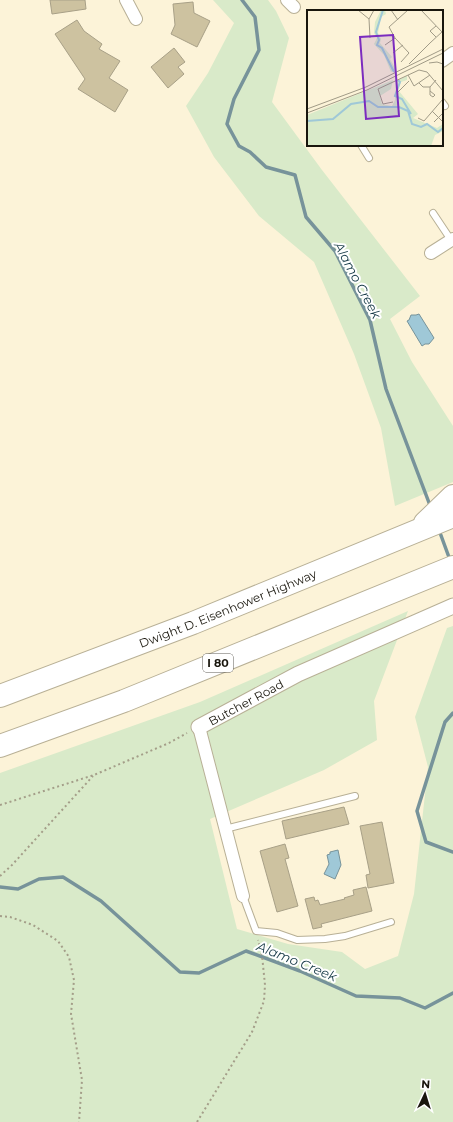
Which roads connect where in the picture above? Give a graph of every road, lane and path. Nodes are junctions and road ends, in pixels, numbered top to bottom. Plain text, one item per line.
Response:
1 (126, 0) edge
2 (136, 19) dead end
3 (453, 53) edge
4 (443, 60) edge
5 (362, 146) edge
6 (369, 158) dead end
7 (433, 213) dead end
8 (452, 240) edge
9 (431, 253) dead end
10 (452, 503) edge
11 (453, 567) edge
12 (452, 606) edge
13 (0, 696) edge
14 (199, 727) junction
15 (0, 746) edge
16 (94, 775) junction
17 (355, 796) dead end
18 (0, 806) edge
19 (225, 829) junction
20 (0, 874) edge
21 (243, 896) joint
22 (0, 916) edge
23 (391, 922) dead end
24 (256, 931) junction
25 (79, 1122) edge
26 (197, 1122) edge

1 - 2 street
3 - 4 street
5 - 6 lane
7 - 8 lane
8 - 9 street
10 - 13 highway, Dwight D. Eisenhower Highway
11 - 15 highway, I 80
12 - 14 street, Butcher Road
14 - 16 path
14 - 19 street, Butcher Road
16 - 18 path
16 - 20 path
17 - 19 lane
19 - 21 street, Butcher Road
21 - 24 lane
22 - 25 path
23 - 24 lane
24 - 26 path

